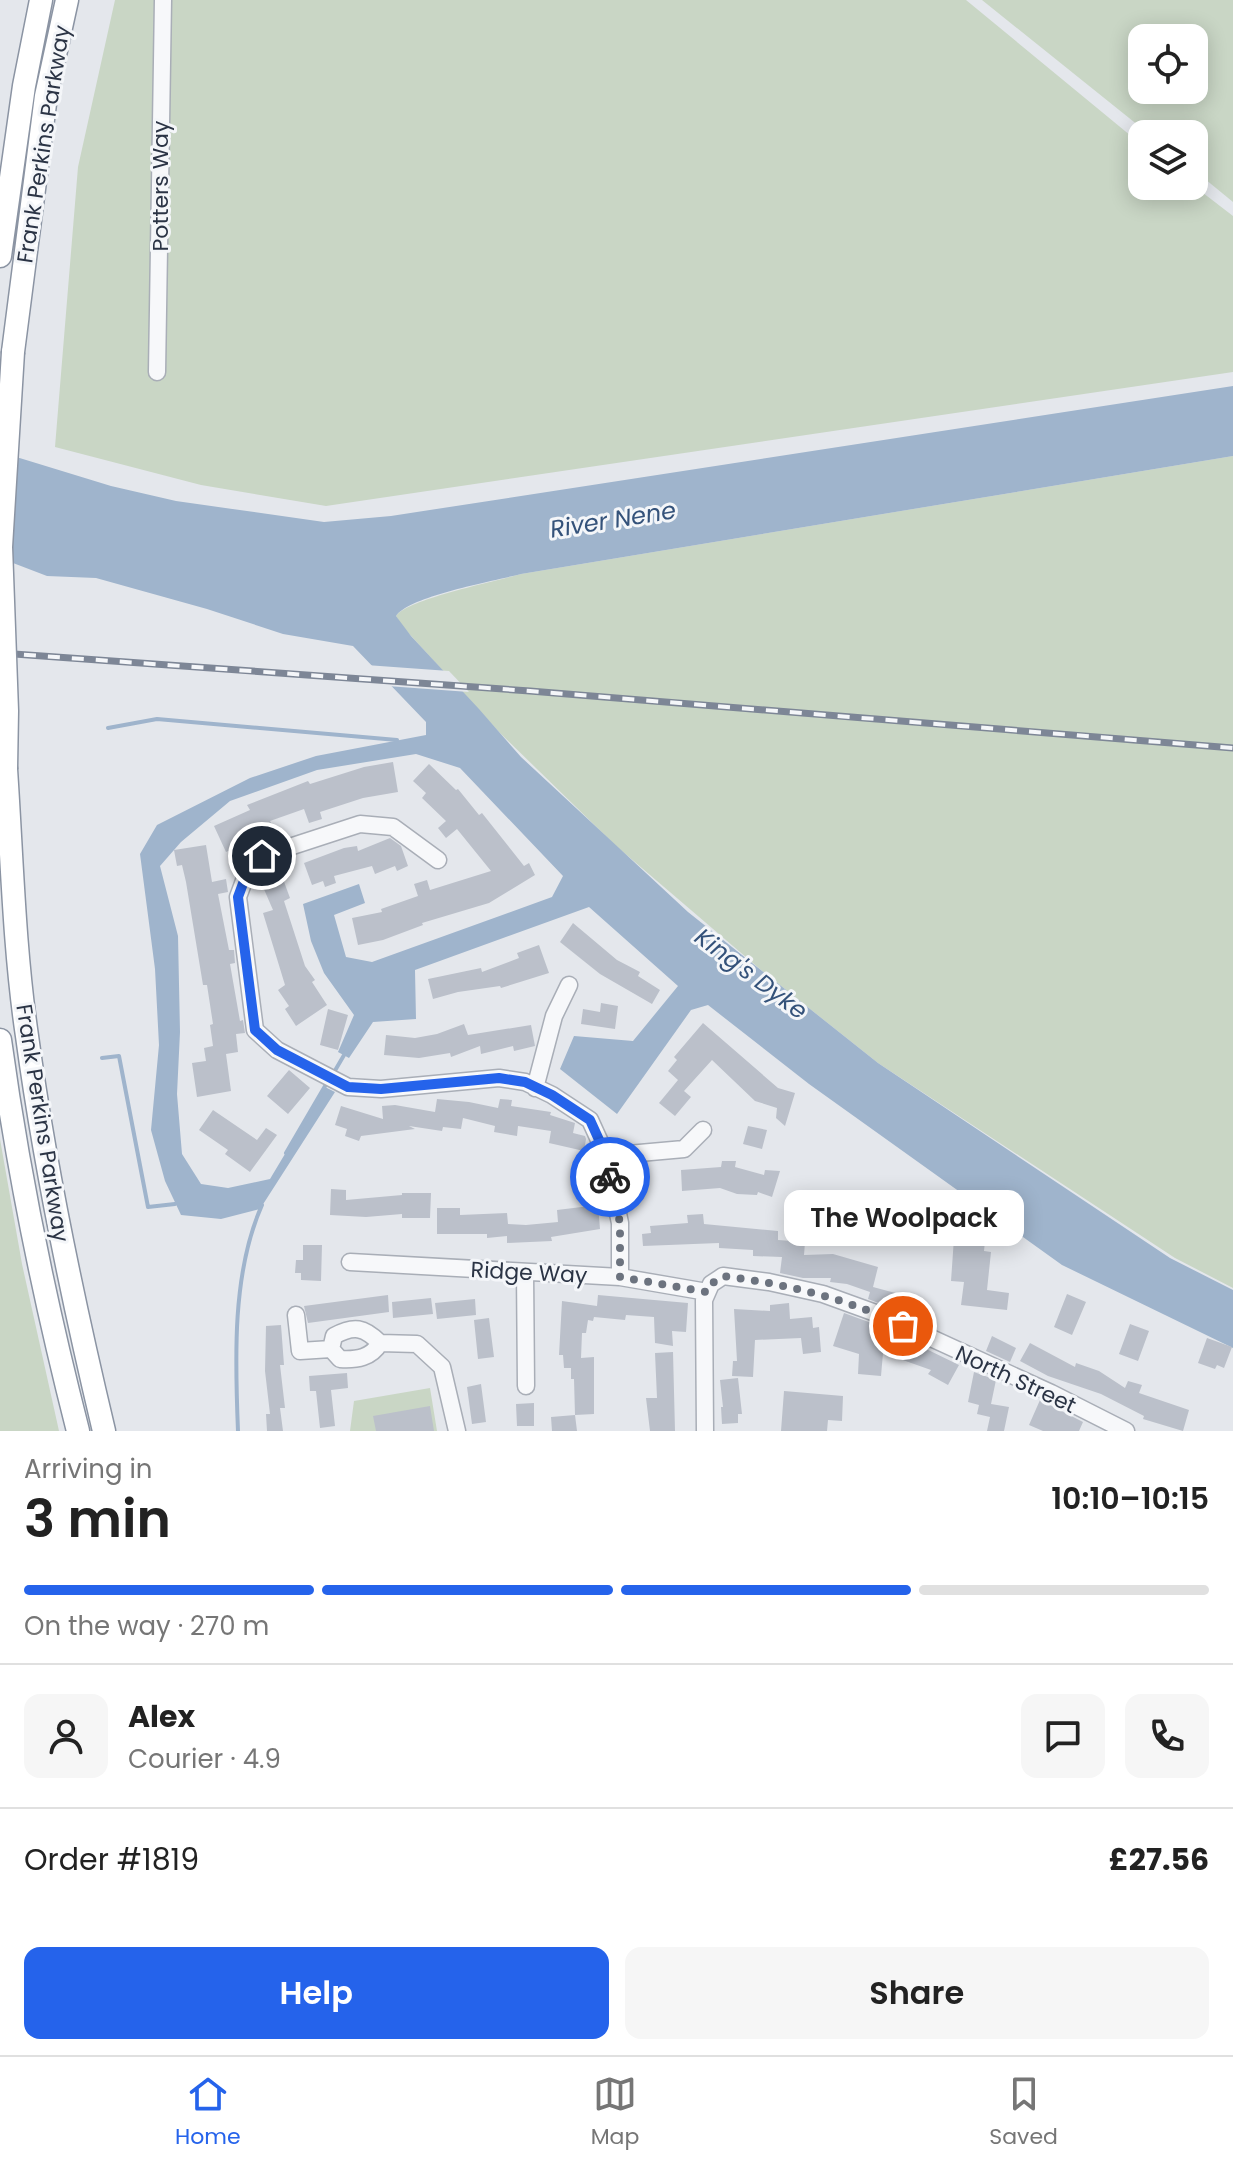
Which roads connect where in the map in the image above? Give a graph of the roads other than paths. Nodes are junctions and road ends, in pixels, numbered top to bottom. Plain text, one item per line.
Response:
1 (41, 0) edge
2 (67, 0) edge
3 (163, 0) edge
4 (0, 256) edge
5 (157, 372) dead end
6 (438, 860) dead end
7 (569, 985) dead end
8 (0, 1040) edge
9 (535, 1088) junction
10 (703, 1130) dead end
11 (606, 1156) junction
12 (350, 1262) dead end
13 (525, 1272) junction
14 (620, 1277) junction
15 (707, 1292) junction
16 (296, 1315) dead end
17 (380, 1343) junction
18 (331, 1349) junction
19 (526, 1386) dead end
20 (78, 1431) edge
21 (104, 1431) edge
22 (457, 1431) edge
23 (705, 1431) edge
24 (1126, 1431) edge

1 - 4 highway, Frank Perkins Parkway
2 - 21 highway, Frank Perkins Parkway, bridge
3 - 5 street, Potters Way
6 - 9 street
7 - 9 street
8 - 20 highway, Frank Perkins Parkway
9 - 11 street
10 - 11 street
11 - 14 street
12 - 13 street, Ridge Way
13 - 14 street, Ridge Way
13 - 19 street
14 - 15 street, Ridge Way
15 - 23 street
15 - 24 street, North Street
16 - 18 street
17 - 18 street
17 - 18 street
17 - 22 street

